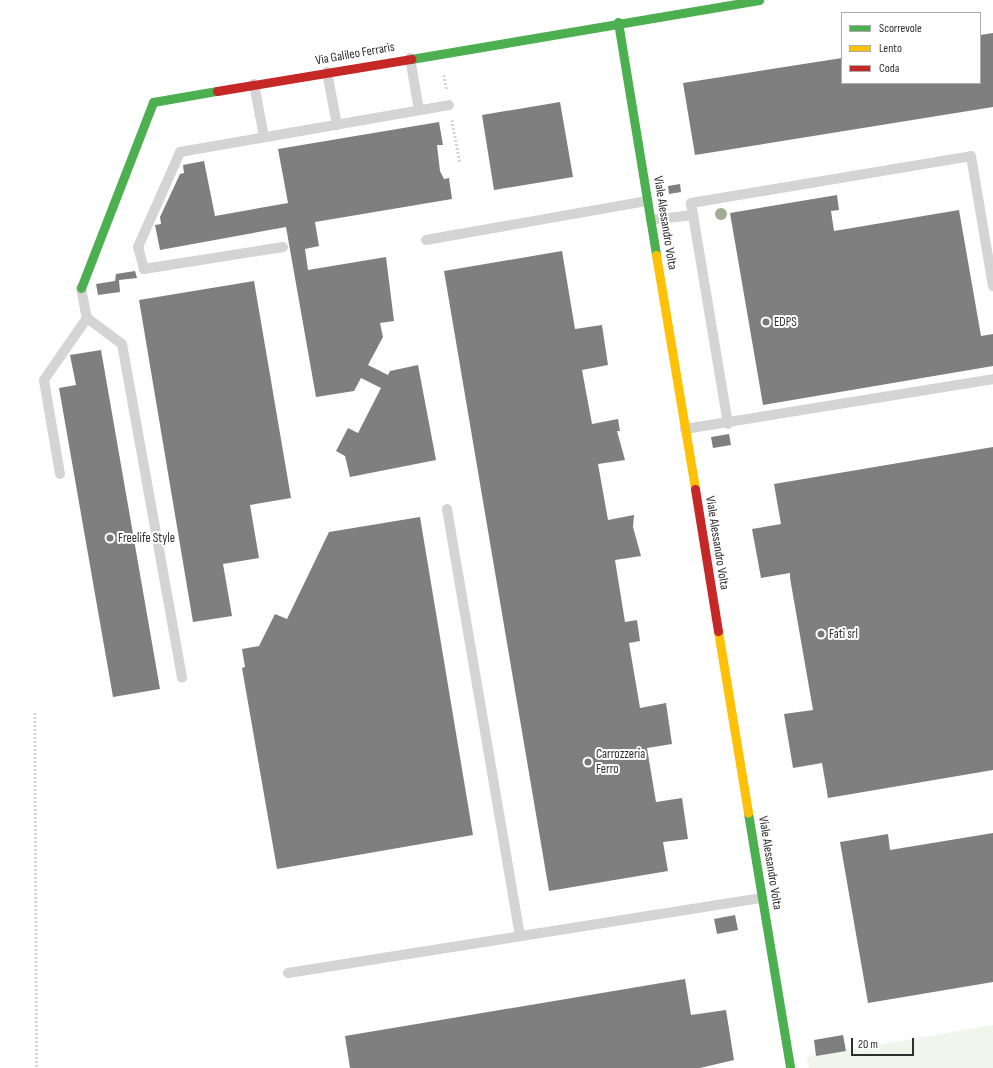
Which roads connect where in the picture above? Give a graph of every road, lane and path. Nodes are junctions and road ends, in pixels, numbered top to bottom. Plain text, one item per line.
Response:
1 (759, 0) edge
2 (618, 22) junction
3 (410, 58) junction
4 (327, 72) junction
5 (254, 84) junction
6 (449, 105) dead end
7 (419, 110) junction
8 (337, 125) junction
9 (264, 137) junction
10 (648, 201) junction
11 (693, 215) junction
12 (651, 220) junction
13 (426, 240) dead end
14 (283, 247) dead end
15 (993, 286) edge
16 (81, 288) joint
17 (86, 318) junction
18 (993, 379) edge
19 (728, 424) junction
20 (685, 429) junction
21 (60, 474) dead end
22 (447, 509) dead end
23 (182, 678) dead end
24 (35, 712) dead end
25 (762, 898) junction
26 (520, 936) junction
27 (288, 973) dead end
28 (37, 1068) edge
29 (790, 1068) edge

1 - 2 street, Via Galileo Ferraris
2 - 3 street, Via Galileo Ferraris
2 - 10 street, Viale Alessandro Volta
3 - 4 street, Via Galileo Ferraris
3 - 7 lane
4 - 5 street, Via Galileo Ferraris
4 - 8 lane
5 - 9 lane
5 - 16 street, Via Galileo Ferraris
6 - 7 lane
7 - 8 lane
8 - 9 lane
9 - 14 lane
10 - 12 street, Viale Alessandro Volta
10 - 13 lane
11 - 12 lane
11 - 15 lane
11 - 19 lane
12 - 20 street, Viale Alessandro Volta
16 - 17 lane
17 - 21 lane
17 - 23 lane
18 - 19 lane
19 - 20 lane
20 - 25 street, Viale Alessandro Volta
22 - 26 lane
24 - 28 path
25 - 26 lane
25 - 29 street, Viale Alessandro Volta
26 - 27 lane

